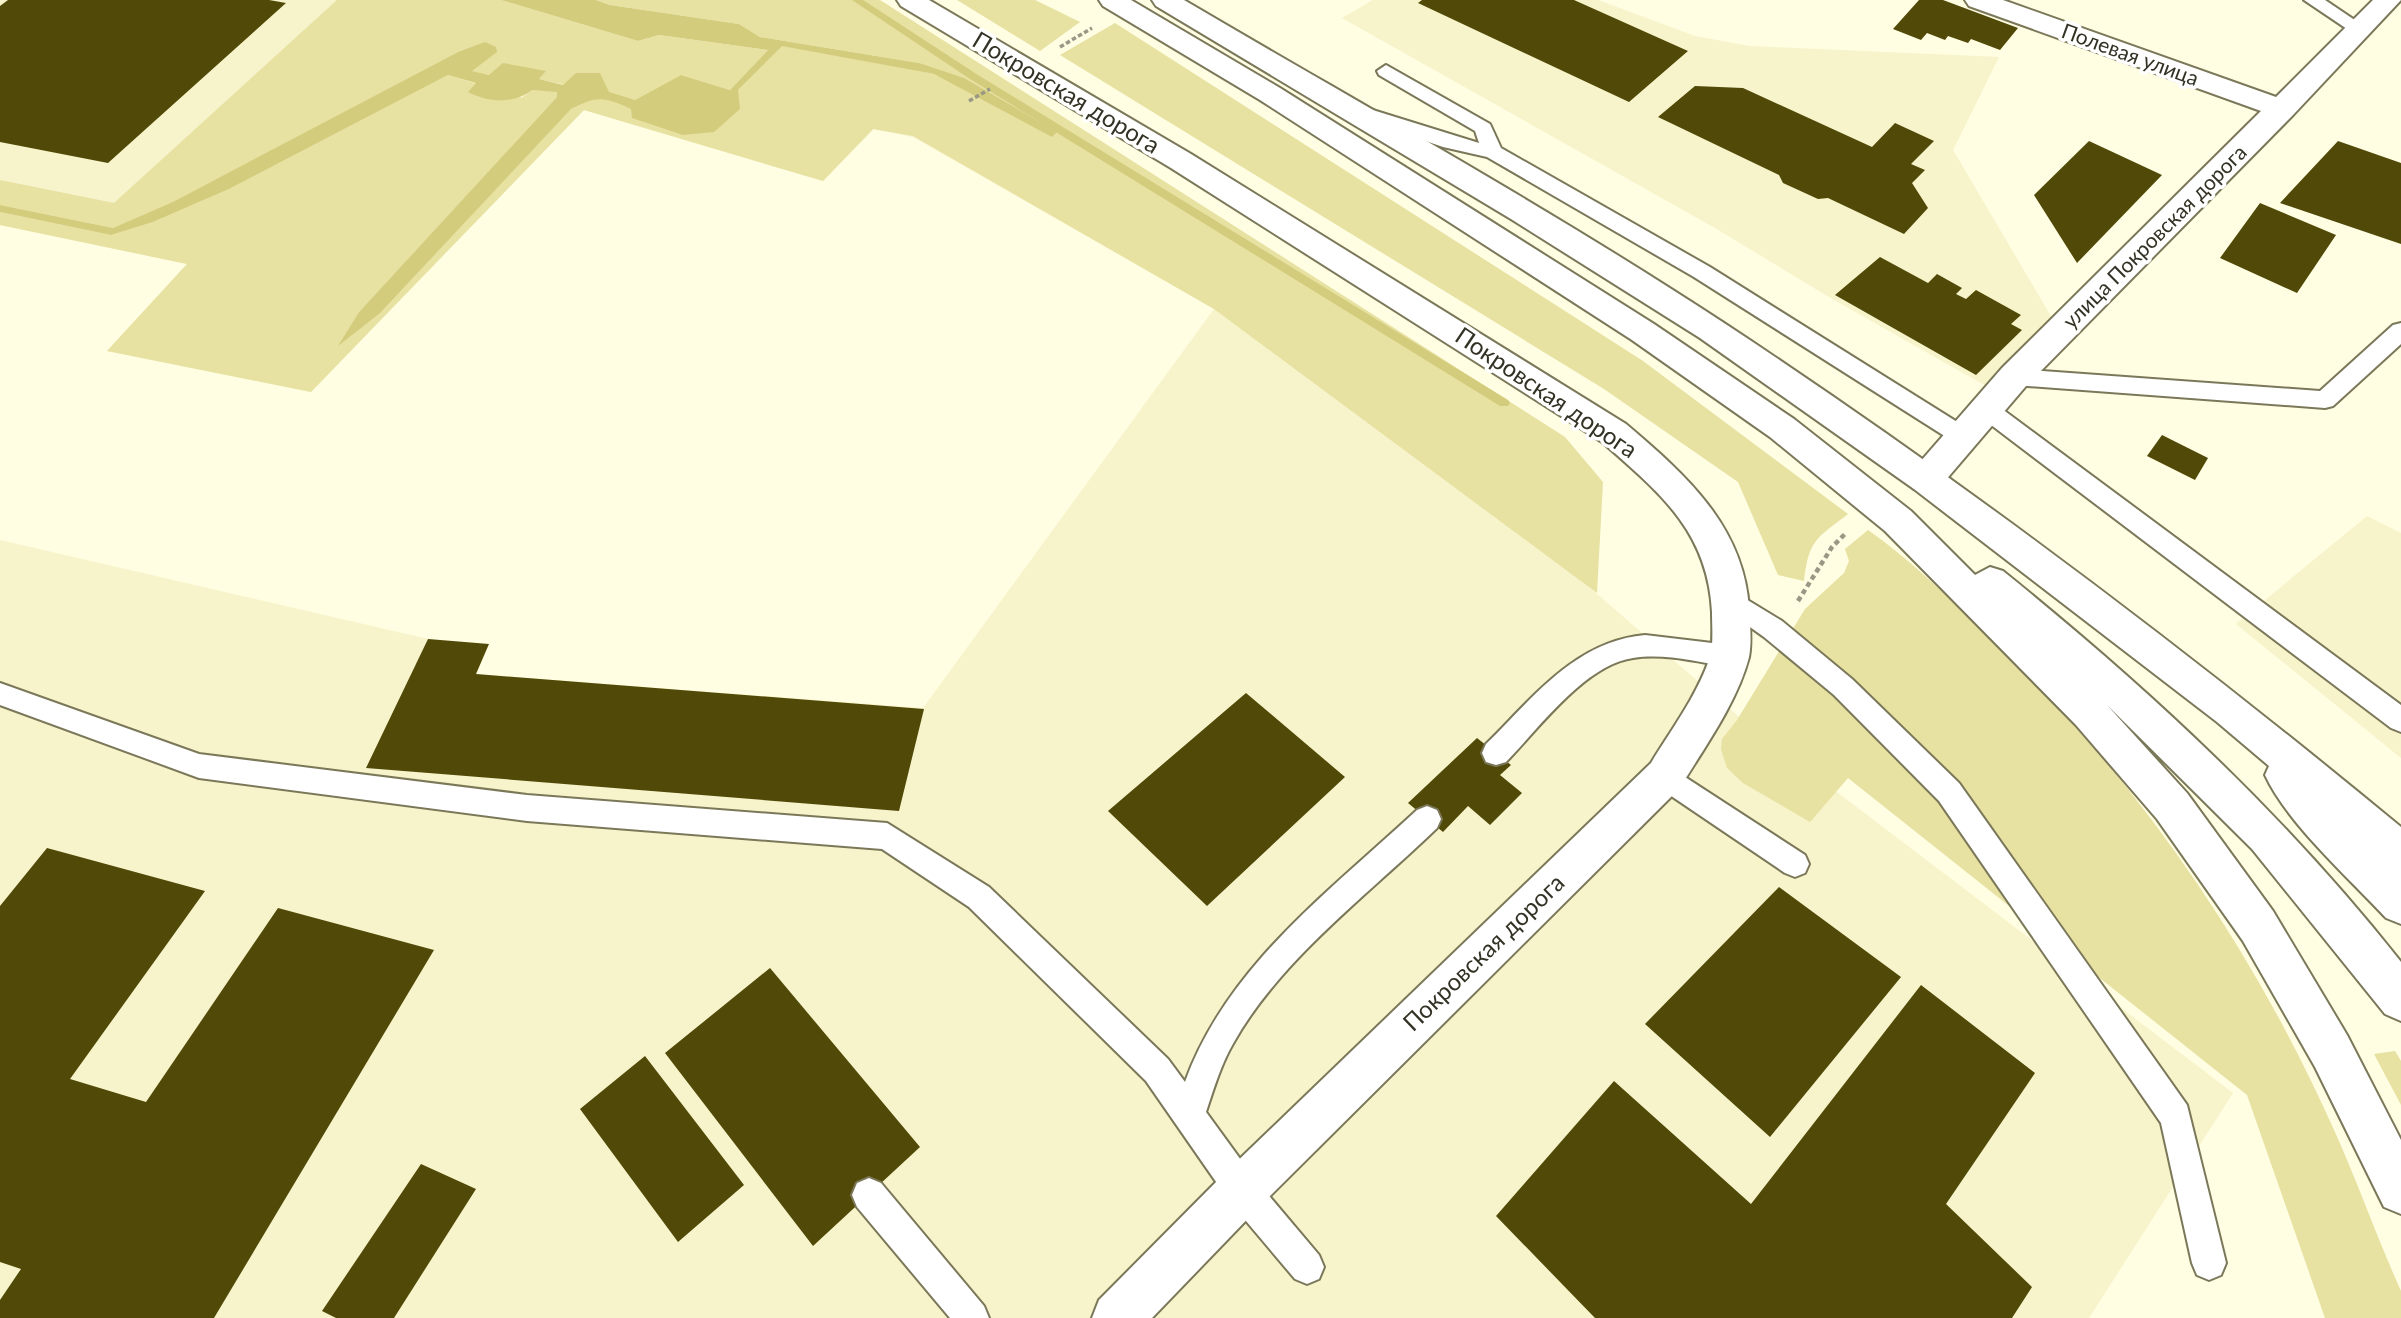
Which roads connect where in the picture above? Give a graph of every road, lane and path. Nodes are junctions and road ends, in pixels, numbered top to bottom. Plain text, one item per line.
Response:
1 (910, 0) edge
2 (1112, 0) edge
3 (1165, 0) edge
4 (1978, 0) edge
5 (2313, 0) edge
6 (2388, 0) edge
7 (2359, 29) junction
8 (1386, 71) dead end
9 (992, 88) dead end
10 (969, 101) dead end
11 (2283, 109) junction
12 (1352, 110) junction
13 (1493, 152) junction
14 (2401, 331) edge
15 (2014, 377) junction
16 (1986, 409) junction
17 (1962, 436) junction
18 (1926, 479) junction
19 (1898, 521) junction
20 (1731, 600) junction
21 (1730, 656) junction
22 (0, 694) edge
23 (2231, 710) junction
24 (2401, 720) edge
25 (1496, 753) dead end
26 (1665, 776) junction
27 (1427, 819) dead end
28 (2401, 853) edge
29 (1795, 864) dead end
30 (2401, 904) edge
31 (2401, 999) edge
32 (1188, 1117) junction
33 (1242, 1190) junction
34 (2401, 1190) edge
35 (869, 1195) dead end
36 (2209, 1263) dead end
37 (1307, 1267) dead end
38 (972, 1318) edge
39 (1117, 1318) edge

1 - 20 main road, Покровская дорога
2 - 19 main road
3 - 12 main road
4 - 11 main road, Полевая улица
5 - 7 lane
6 - 7 main road, улица Покровская дорога
7 - 11 main road, улица Покровская дорога
8 - 13 lane
9 - 10 path
11 - 15 main road, улица Покровская дорога
12 - 13 lane
12 - 18 main road
13 - 17 lane
14 - 15 lane
15 - 16 main road, улица Покровская дорога
16 - 17 main road, улица Покровская дорога
16 - 24 lane
17 - 18 main road, улица Покровская дорога
18 - 23 main road
19 - 31 main road
19 - 34 main road
20 - 21 main road, Покровская дорога
20 - 36 lane
21 - 25 lane
21 - 26 main road, Покровская дорога
22 - 32 lane
23 - 28 main road
23 - 30 main road
26 - 29 lane
26 - 33 main road, Покровская дорога
27 - 32 lane
32 - 33 lane
33 - 37 lane
33 - 39 main road, Покровская дорога
35 - 38 lane

